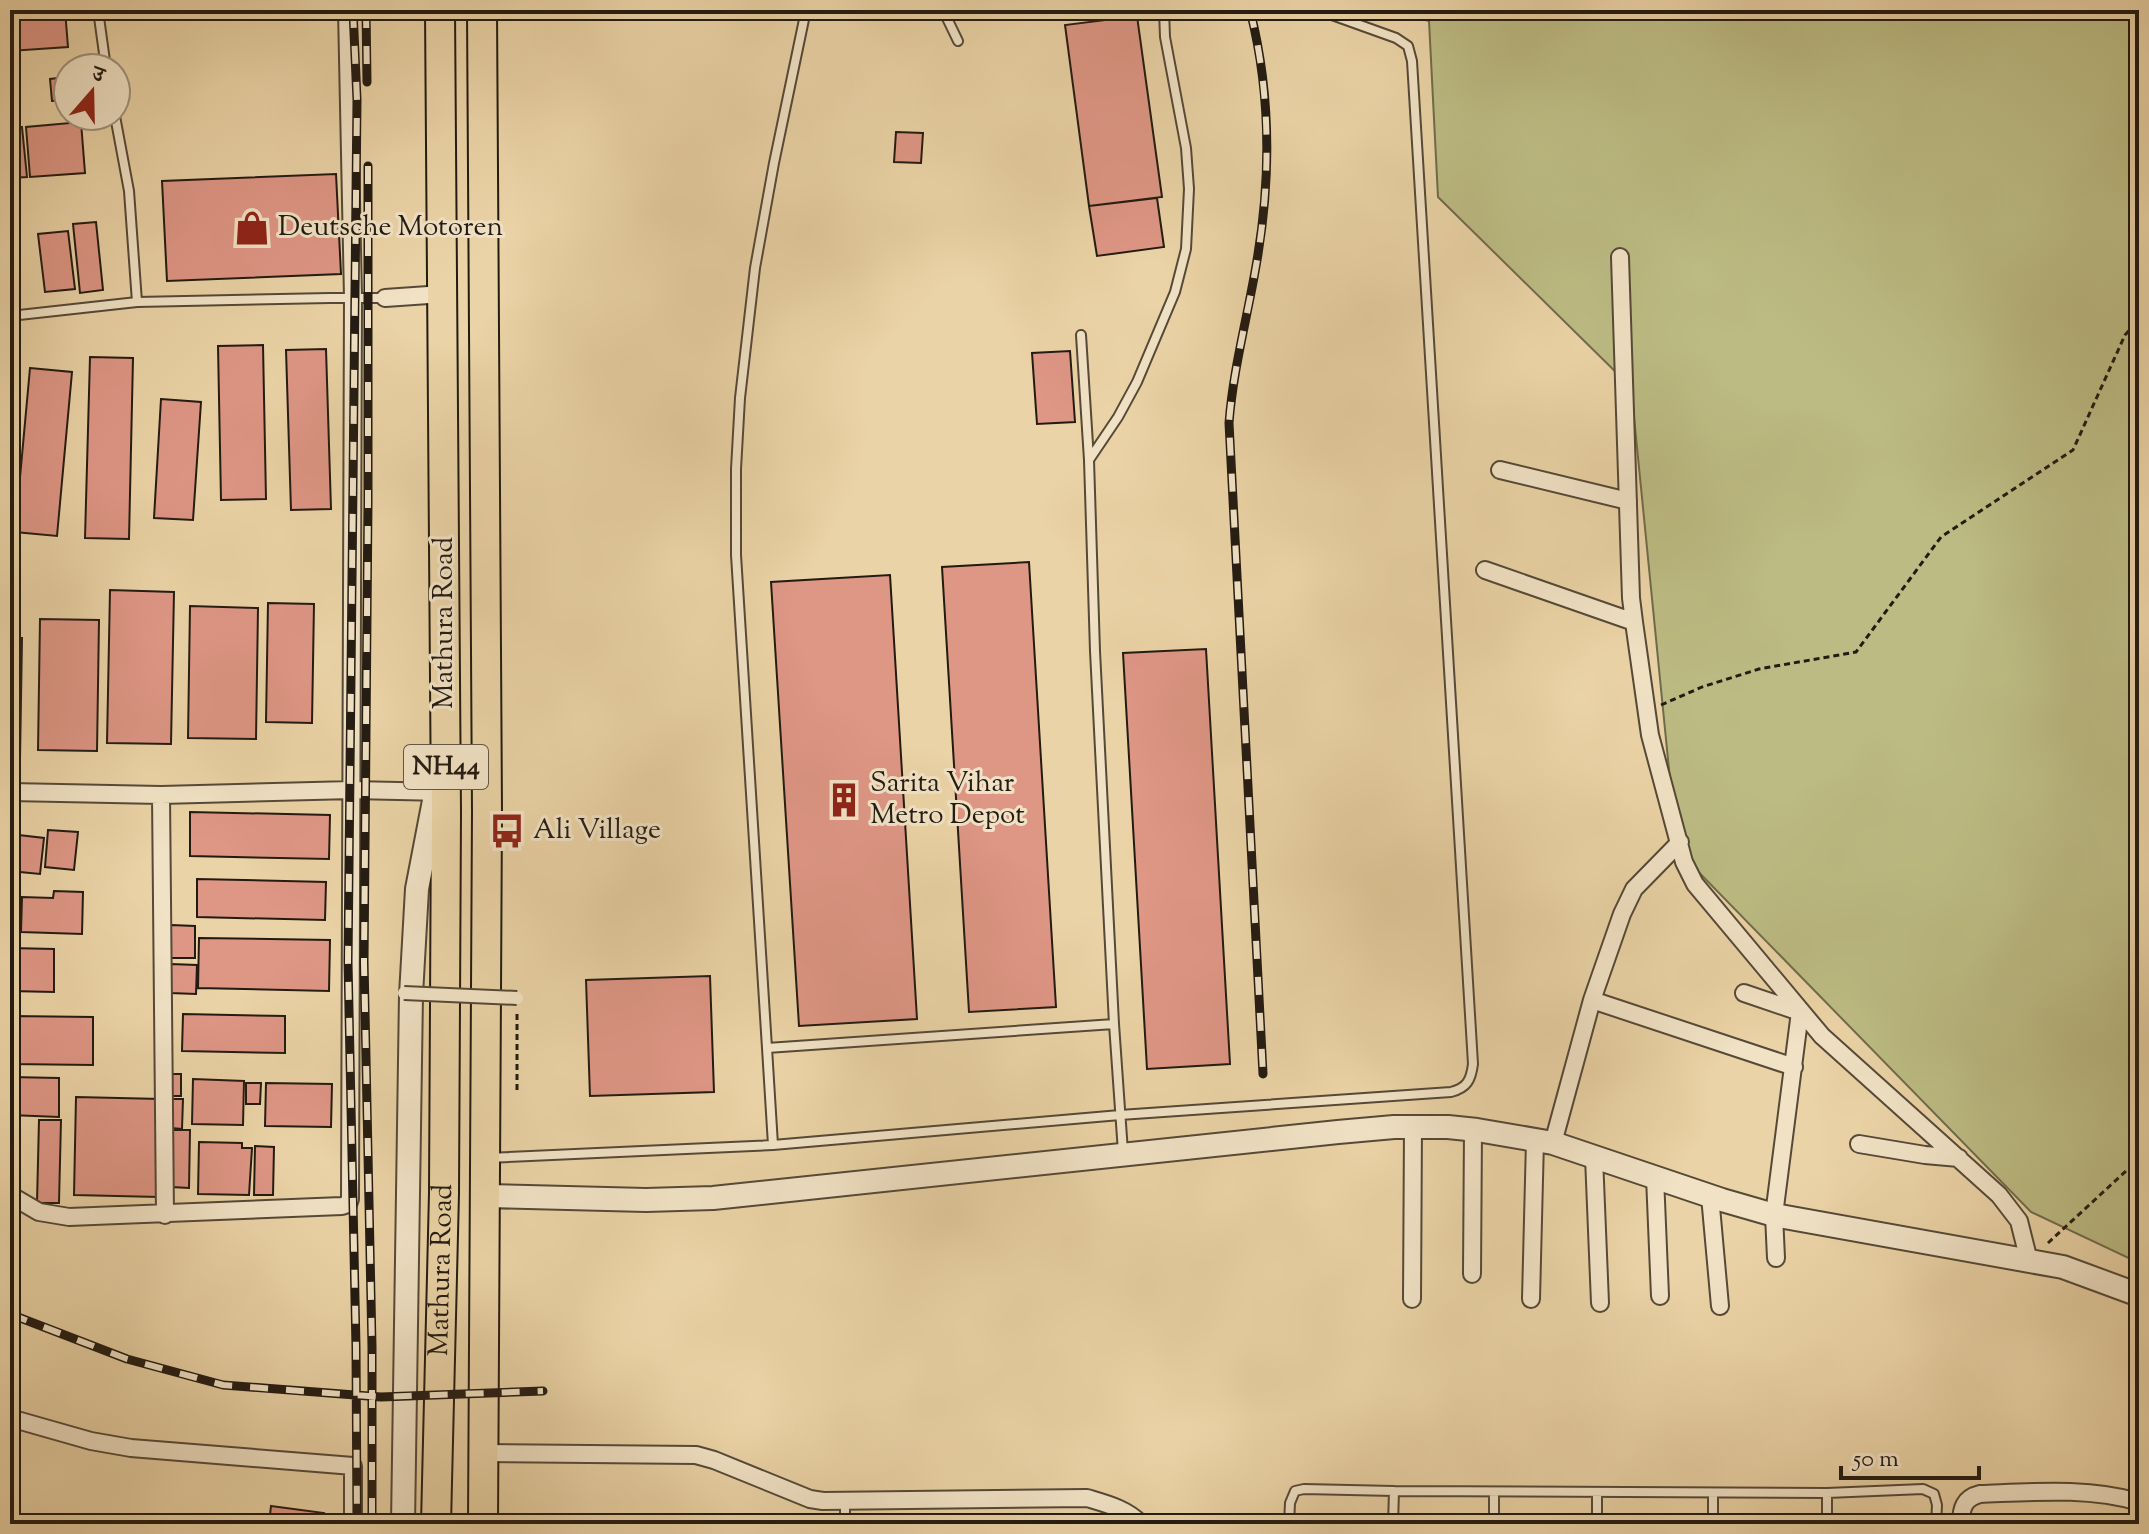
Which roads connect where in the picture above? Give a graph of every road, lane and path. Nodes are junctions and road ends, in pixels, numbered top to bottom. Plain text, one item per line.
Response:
1 (98, 10) edge
2 (347, 10) edge
3 (440, 10) edge
4 (482, 10) edge
5 (806, 10) edge
6 (943, 10) edge
7 (1164, 10) edge
8 (1318, 10) edge
9 (958, 41) dead end
10 (104, 52) edge
11 (118, 132) edge
12 (1620, 257) dead end
13 (443, 294) junction
14 (353, 297) junction
15 (385, 298) joint
16 (137, 302) junction
17 (10, 316) edge
18 (2139, 320) edge
19 (1081, 335) dead end
20 (1089, 460) junction
21 (1500, 470) dead end
22 (1628, 501) junction
23 (1485, 570) dead end
24 (1634, 622) junction
25 (1647, 712) junction
26 (352, 790) junction
27 (10, 792) edge
28 (441, 792) junction
29 (161, 795) junction
30 (1680, 842) junction
31 (404, 993) dead end
32 (1744, 993) dead end
33 (517, 998) joint
34 (1592, 1000) junction
35 (1800, 1012) junction
36 (1114, 1024) junction
37 (767, 1048) junction
38 (1794, 1067) junction
39 (517, 1094) dead end
40 (1120, 1115) junction
41 (1413, 1127) junction
42 (1473, 1130) junction
43 (1544, 1141) junction
44 (1859, 1144) dead end
45 (773, 1145) junction
46 (1123, 1153) junction
47 (1594, 1157) junction
48 (484, 1158) junction
49 (1959, 1158) junction
50 (2139, 1159) edge
51 (1655, 1177) junction
52 (10, 1195) edge
53 (485, 1196) junction
54 (1710, 1196) junction
55 (165, 1215) junction
56 (1774, 1215) junction
57 (1776, 1258) dead end
58 (2029, 1261) junction
59 (1472, 1274) dead end
60 (2139, 1295) edge
61 (1660, 1296) dead end
62 (1412, 1299) dead end
63 (1531, 1299) dead end
64 (1600, 1303) dead end
65 (1720, 1306) dead end
66 (10, 1418) edge
67 (483, 1453) junction
68 (1394, 1491) junction
69 (1494, 1492) junction
70 (1597, 1492) junction
71 (1713, 1493) junction
72 (1827, 1493) junction
73 (845, 1500) junction
74 (2139, 1502) edge
75 (353, 1524) edge
76 (403, 1524) edge
77 (436, 1524) edge
78 (483, 1524) edge
79 (845, 1524) edge
80 (1141, 1524) edge
81 (1289, 1524) edge
82 (1393, 1524) edge
83 (1494, 1524) edge
84 (1597, 1524) edge
85 (1713, 1524) edge
86 (1827, 1524) edge
87 (1936, 1524) edge
88 (1961, 1524) edge

1 - 10 lane
2 - 14 street
3 - 13 highway, Mathura Road / NH44
4 - 48 highway, Mathura Road / NH44
5 - 37 lane
6 - 9 lane
7 - 20 lane
8 - 40 lane
11 - 16 lane
12 - 22 street
13 - 15 street
13 - 28 highway, Mathura Road / NH44
14 - 15 lane
14 - 16 lane
14 - 26 street
16 - 17 lane
18 - 25 path
19 - 20 lane
20 - 36 lane
21 - 22 street
22 - 24 street
23 - 24 street
24 - 25 street
25 - 30 street
26 - 28 street
26 - 29 street
26 - 55 street
27 - 29 street
28 - 76 street
28 - 77 highway, Mathura Road / NH44
29 - 55 street
30 - 34 street
30 - 35 street
31 - 33 street, bridge
32 - 35 street
33 - 39 path
34 - 38 street
34 - 43 street
35 - 38 street
35 - 49 street
36 - 37 lane
36 - 40 lane
37 - 45 lane
38 - 56 street
40 - 45 lane
40 - 46 lane
41 - 42 street
41 - 46 street
41 - 62 street
42 - 43 street
42 - 59 street
43 - 47 street
43 - 63 street
44 - 49 street
45 - 48 lane
46 - 53 street
47 - 51 street
47 - 64 street
48 - 53 highway, Mathura Road / NH44
49 - 58 street
50 - 58 path
51 - 54 street
51 - 61 street
52 - 55 street
53 - 67 highway, Mathura Road / NH44
54 - 56 street
54 - 65 street
56 - 57 street
56 - 58 street
58 - 60 street
66 - 75 street
67 - 73 street
67 - 78 highway, Mathura Road / NH44
68 - 69 lane
68 - 81 lane
68 - 82 lane
69 - 70 lane
69 - 83 lane
70 - 71 lane
70 - 84 lane
71 - 72 lane
71 - 85 lane
72 - 86 lane
72 - 87 lane
73 - 79 lane
73 - 80 street
74 - 88 street

